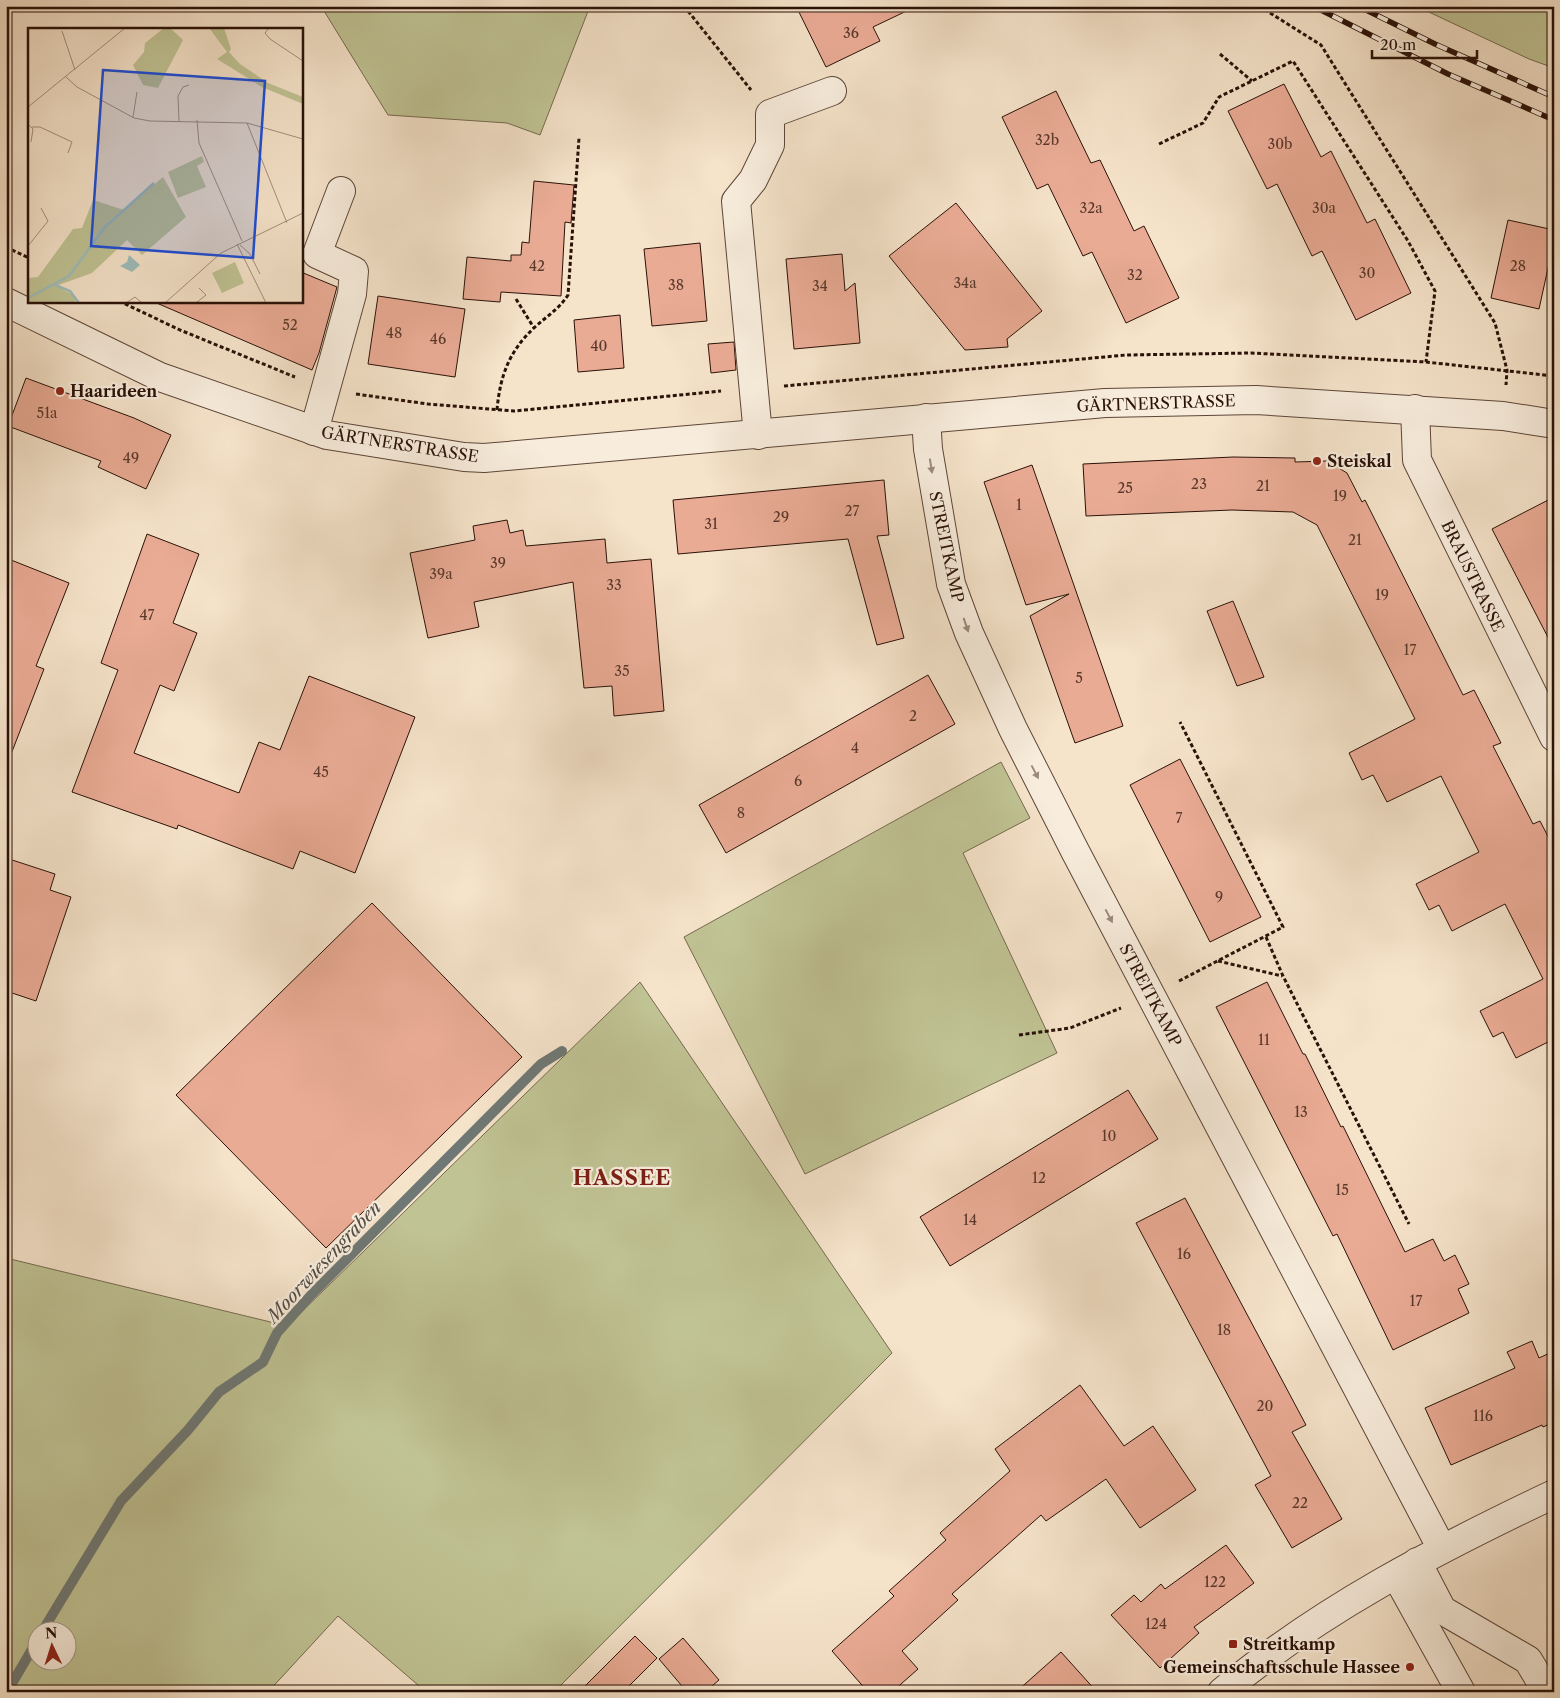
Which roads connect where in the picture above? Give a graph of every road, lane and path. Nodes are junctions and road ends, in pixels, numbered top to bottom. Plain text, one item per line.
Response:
1 (684, 6) edge
2 (1259, 6) edge
3 (1220, 54) dead end
4 (1252, 81) junction
5 (832, 90) dead end
6 (770, 114) junction
7 (579, 138) dead end
8 (1159, 144) dead end
9 (341, 191) dead end
10 (6, 247) edge
11 (28, 258) edge
12 (516, 299) dead end
13 (6, 302) edge
14 (121, 302) edge
15 (534, 328) junction
16 (1426, 362) junction
17 (1507, 370) junction
18 (1554, 376) edge
19 (754, 388) junction
20 (326, 390) junction
21 (1415, 409) junction
22 (497, 410) junction
23 (1503, 416) junction
24 (926, 418) junction
25 (1554, 424) edge
26 (314, 431) junction
27 (758, 435) junction
28 (1180, 722) dead end
29 (1554, 737) edge
30 (1266, 937) junction
31 (1217, 961) junction
32 (1283, 976) junction
33 (1152, 995) junction
34 (1019, 1035) dead end
35 (1409, 1224) dead end
36 (1554, 1494) edge
37 (1442, 1549) junction
38 (1406, 1569) junction
39 (1222, 1692) edge
40 (1461, 1692) edge
41 (1547, 1692) edge

1 - 6 path
2 - 17 path
3 - 4 path
4 - 8 path
4 - 16 path
5 - 6 street
6 - 19 street
7 - 15 path
9 - 20 street
10 - 11 path
12 - 15 path
13 - 26 street, GÄRTNERSTRASSE
14 - 20 path
15 - 22 path
16 - 17 path
16 - 19 path
17 - 18 path
17 - 23 path
19 - 22 path
19 - 27 street
20 - 22 path
20 - 26 street
21 - 23 street, GÄRTNERSTRASSE
21 - 24 street, GÄRTNERSTRASSE
21 - 29 street, BRAUSTRASSE
23 - 25 street, GÄRTNERSTRASSE
24 - 27 street, GÄRTNERSTRASSE
24 -> 33 street, STREITKAMP
26 - 27 street, GÄRTNERSTRASSE
28 - 30 path
30 - 31 path
30 - 32 path
31 - 32 path
31 - 33 path
32 - 35 path
33 - 34 path
33 - 37 street, STREITKAMP
36 - 37 street
37 - 38 street
38 - 39 street
38 - 40 street
38 - 41 street

